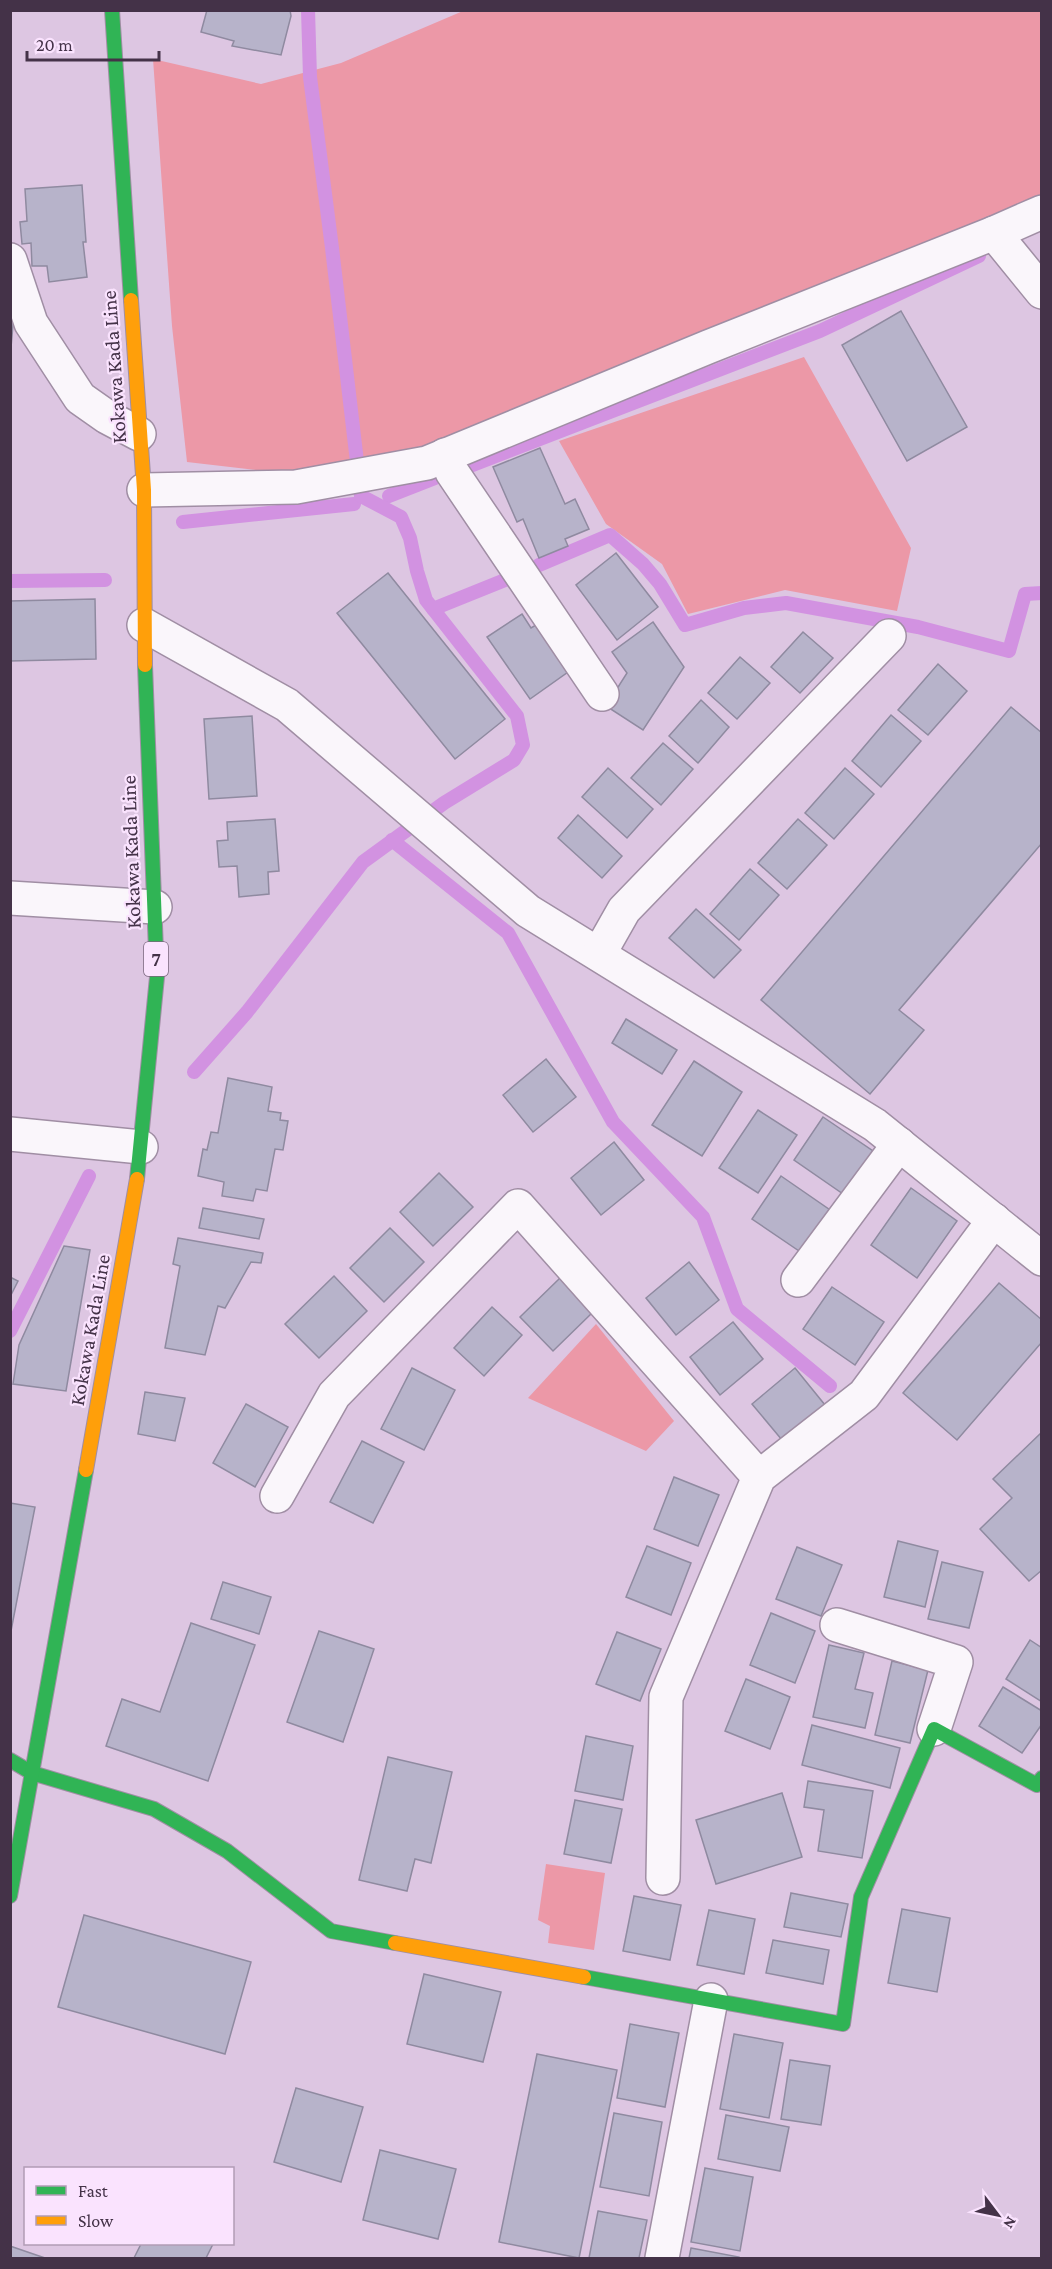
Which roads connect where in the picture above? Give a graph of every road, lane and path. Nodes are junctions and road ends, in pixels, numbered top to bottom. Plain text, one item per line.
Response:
1 (112, 10) edge
2 (1041, 212) edge
3 (1003, 244) junction
4 (10, 260) edge
5 (1041, 292) edge
6 (139, 434) junction
7 (446, 455) junction
8 (144, 490) junction
9 (144, 625) junction
10 (889, 636) dead end
11 (602, 694) dead end
12 (10, 898) edge
13 (155, 907) junction
14 (599, 954) junction
15 (10, 1134) edge
16 (899, 1144) junction
17 (141, 1147) junction
18 (994, 1220) junction
19 (1041, 1259) edge
20 (798, 1280) dead end
21 (759, 1477) junction
22 (277, 1496) dead end
23 (837, 1625) dead end
24 (934, 1729) junction
25 (10, 1760) edge
26 (32, 1773) junction
27 (1041, 1778) edge
28 (663, 1878) dead end
29 (10, 1896) edge
30 (711, 2000) junction
31 (662, 2259) edge

1 - 6 main road, Kokawa Kada Line / 7
2 - 3 street
3 - 5 street
3 - 7 street
4 - 6 street
6 - 8 main road, Kokawa Kada Line / 7
7 - 8 street
7 - 11 street
8 - 9 main road, Kokawa Kada Line / 7
9 - 13 main road, Kokawa Kada Line / 7
9 - 14 street
10 - 14 street
12 - 13 street
13 - 17 main road, Kokawa Kada Line / 7
14 - 16 street
15 - 17 street
16 - 18 street
16 - 20 street
17 - 26 main road, Kokawa Kada Line / 7
18 - 19 street
18 - 21 street
21 - 22 street
21 - 28 street
23 - 24 street
24 - 27 main road
24 - 30 main road
25 - 26 main road
26 - 29 main road, Kokawa Kada Line / 7
26 - 30 main road
30 - 31 street

